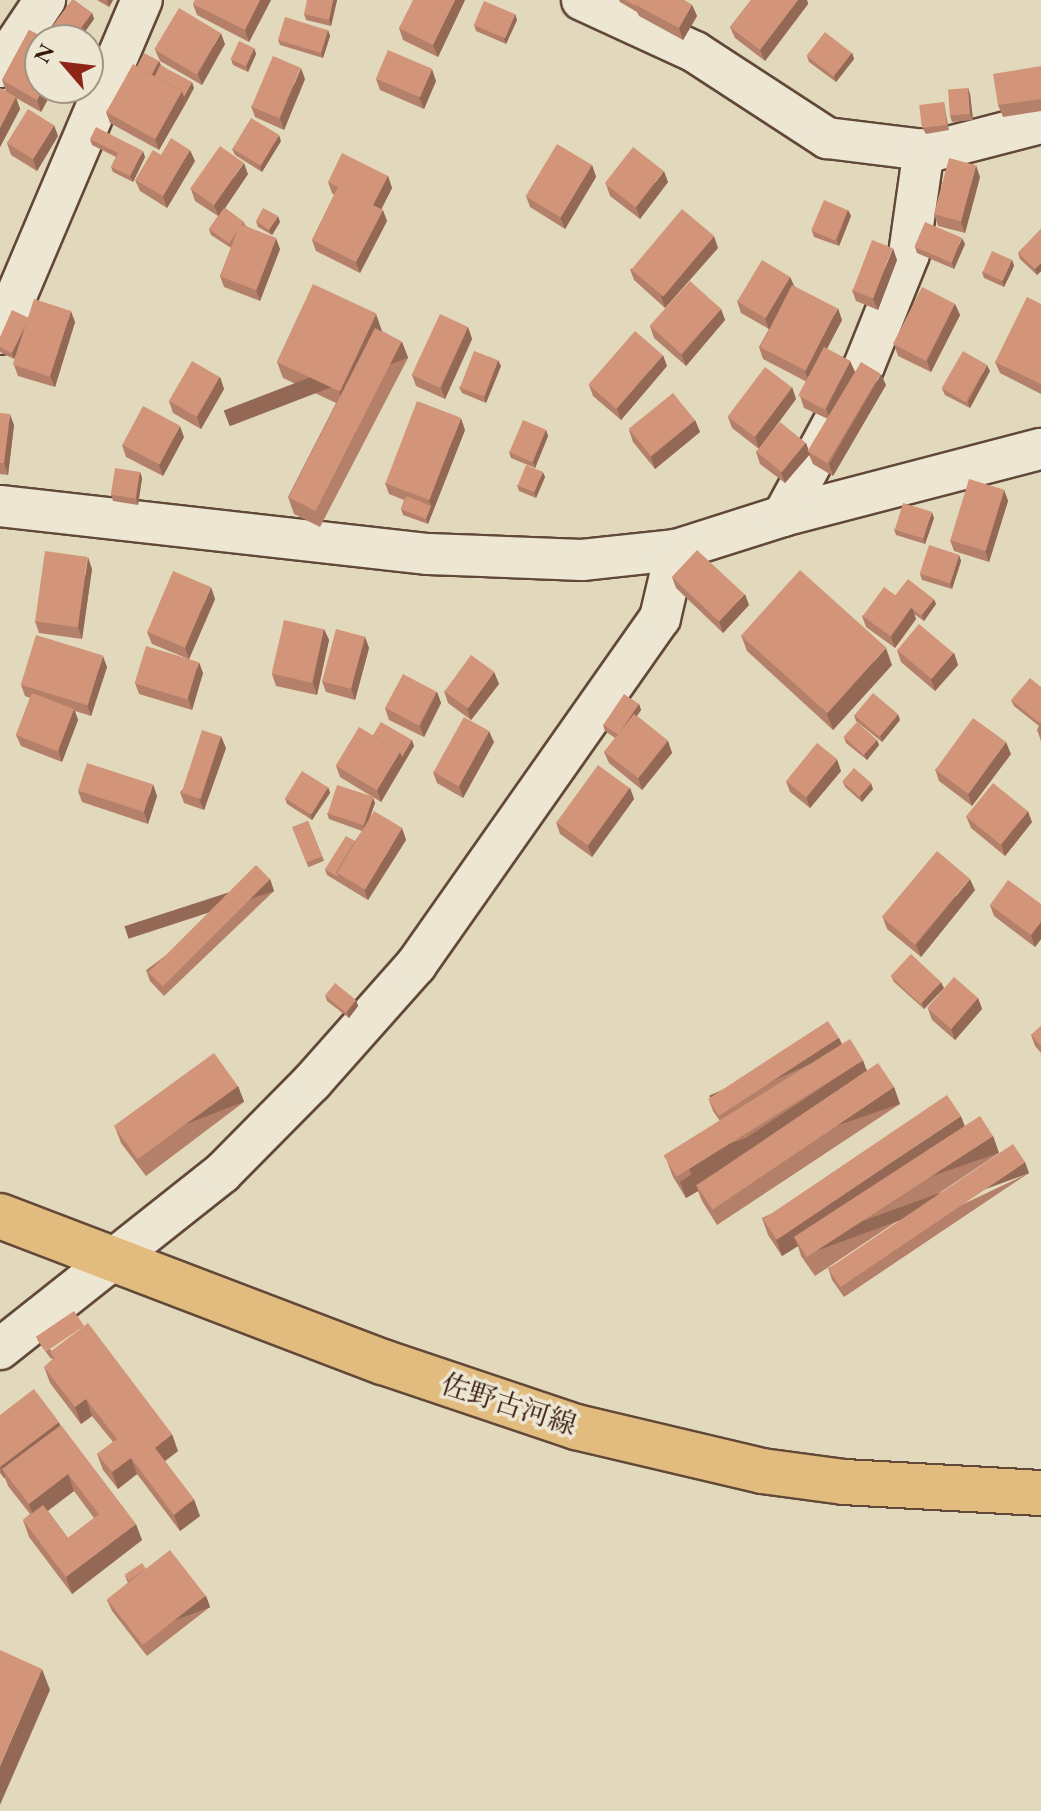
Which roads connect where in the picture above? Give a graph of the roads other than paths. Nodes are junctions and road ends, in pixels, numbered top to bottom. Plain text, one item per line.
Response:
1 (45, 0) edge
2 (142, 0) edge
3 (582, 0) edge
4 (0, 67) edge
5 (1041, 123) edge
6 (924, 149) junction
7 (0, 334) edge
8 (1041, 449) edge
9 (0, 506) edge
10 (783, 516) junction
11 (676, 550) junction
12 (0, 1216) edge
13 (114, 1260) junction
14 (0, 1349) edge
15 (1041, 1493) edge

1 - 4 street
2 - 7 street
3 - 6 street
5 - 6 street
6 - 10 street
8 - 10 street
9 - 11 street
10 - 11 street
11 - 13 street
12 - 13 main road, 佐野古河線
13 - 14 street
13 - 15 main road, 佐野古河線

